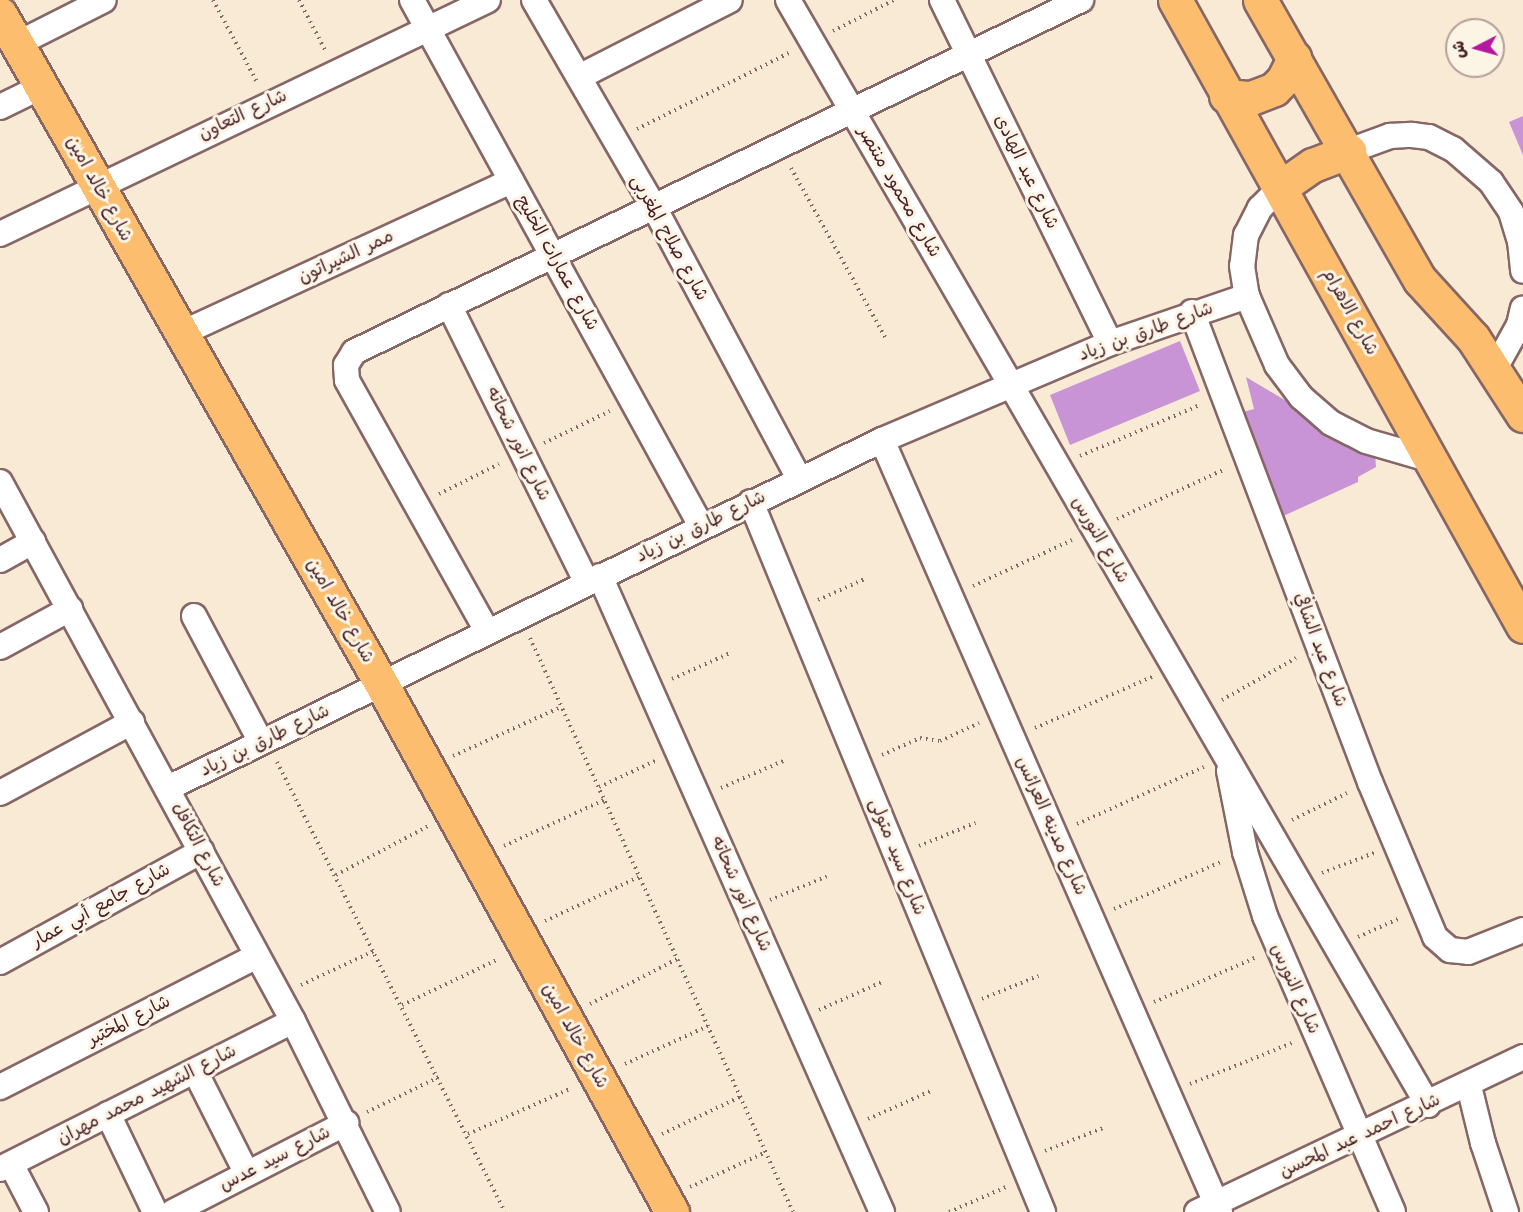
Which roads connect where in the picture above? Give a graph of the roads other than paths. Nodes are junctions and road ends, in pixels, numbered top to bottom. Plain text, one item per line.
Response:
1 (104, 0) edge
2 (412, 0) edge
3 (488, 0) edge
4 (534, 0) edge
5 (730, 0) edge
6 (788, 0) edge
7 (942, 0) edge
8 (1081, 0) edge
9 (1175, 0) edge
10 (1260, 0) edge
11 (0, 14) edge
12 (427, 28) junction
13 (17, 44) junction
14 (969, 57) junction
15 (1294, 58) junction
16 (579, 77) junction
17 (41, 87) junction
18 (1226, 96) junction
19 (0, 107) edge
20 (853, 112) junction
21 (1349, 151) junction
22 (511, 181) junction
23 (97, 185) junction
24 (1281, 187) junction
25 (654, 207) junction
26 (1517, 210) edge
27 (0, 234) edge
28 (552, 255) junction
29 (1523, 271) edge
30 (1247, 296) junction
31 (449, 305) junction
32 (1523, 308) edge
33 (1192, 312) junction
34 (180, 334) junction
35 (1110, 343) junction
36 (1494, 369) junction
37 (1011, 384) junction
38 (1523, 415) edge
39 (882, 440) junction
40 (1432, 460) junction
41 (799, 479) junction
42 (0, 482) edge
43 (751, 502) junction
44 (701, 526) junction
45 (33, 542) junction
46 (0, 560) edge
47 (593, 579) junction
48 (70, 609) junction
49 (194, 616) dead end
50 (1523, 626) edge
51 (488, 632) junction
52 (0, 647) edge
53 (381, 683) junction
54 (132, 722) junction
55 (264, 741) junction
56 (1227, 757) junction
57 (168, 788) junction
58 (0, 793) edge
59 (202, 851) junction
60 (1523, 930) edge
61 (257, 956) junction
62 (0, 962) edge
63 (293, 1021) junction
64 (1523, 1057) edge
65 (195, 1071) junction
66 (1469, 1086) junction
67 (0, 1087) edge
68 (1428, 1105) junction
69 (108, 1114) junction
70 (346, 1123) junction
71 (1361, 1136) junction
72 (6, 1166) edge
73 (247, 1174) junction
74 (669, 1205) edge
75 (1211, 1209) edge
76 (36, 1212) edge
77 (156, 1212) edge
78 (173, 1212) edge
79 (388, 1212) edge
80 (882, 1212) edge
81 (1043, 1212) edge
82 (1393, 1212) edge
83 (1506, 1212) edge

1 - 13 street
2 - 12 street, شارع عمارات الخليج
3 - 12 street, شارع التعاون
4 - 16 street, شارع صلاح المغربى
5 - 16 street
6 - 20 street, شارع محمود منتصر
7 - 14 street, شارع عبد الهادى
8 - 14 street
9 - 18 main road, شارع الاهرام
10 - 15 main road
11 - 13 main road, شارع خالد امين
12 - 22 street, شارع عمارات الخليج
12 - 23 street, شارع التعاون
13 - 17 main road, شارع خالد امين
14 - 20 street
14 - 35 street, شارع عبد الهادى
15 - 18 main road
15 - 21 main road
16 - 25 street, شارع صلاح المغربى
17 - 19 street
17 - 23 main road, شارع خالد امين
18 - 24 main road, شارع الاهرام
20 - 25 street
20 - 37 street, شارع محمود منتصر
21 - 24 main road
21 - 26 street
21 - 36 main road
22 - 28 street, شارع عمارات الخليج
22 - 34 street, ممر الشيراتون
23 - 27 street, شارع التعاون
23 - 34 main road, شارع خالد امين
24 - 30 street
24 - 40 main road, شارع الاهرام
25 - 28 street
25 - 41 street, شارع صلاح المغربى
26 - 29 street
28 - 31 street
28 - 44 street, شارع عمارات الخليج
30 - 33 street, شارع طارق بن زياد
30 - 40 street
31 - 47 street, شارع انور شحاته
31 - 51 street
32 - 36 street
33 - 35 street, شارع طارق بن زياد
33 - 60 street, شارع عبد الشافي
34 - 53 main road, شارع خالد امين
35 - 37 street, شارع طارق بن زياد
36 - 38 main road
37 - 39 street, شارع طارق بن زياد
37 - 56 street, شارع النورس
39 - 41 street, شارع طارق بن زياد
39 - 75 street, شارع مدينه العرائس
40 - 50 main road, شارع الاهرام
41 - 43 street, شارع طارق بن زياد
42 - 45 street, شارع التكافل
43 - 44 street, شارع طارق بن زياد
43 - 81 street, شارع سيد متولى
44 - 47 street, شارع طارق بن زياد
45 - 46 street
45 - 48 street, شارع التكافل
47 - 51 street, شارع طارق بن زياد
47 - 80 street, شارع انور شحاته
48 - 52 street
48 - 54 street, شارع التكافل
49 - 55 street
51 - 53 street, شارع طارق بن زياد
53 - 55 street, شارع طارق بن زياد
53 - 74 main road, شارع خالد امين
54 - 57 street, شارع التكافل
54 - 58 street
55 - 57 street, شارع طارق بن زياد
56 - 68 street, شارع النورس
56 - 71 street, شارع النورس
57 - 59 street, شارع التكافل
59 - 61 street, شارع التكافل
59 - 62 street, شارع جامع أبي عمار
61 - 63 street, شارع التكافل
61 - 67 street, شارع المختبر
63 - 65 street, شارع الشهيد محمد مهران
63 - 70 street, شارع التكافل
64 - 66 street, شارع احمد عبد المحسن
65 - 69 street, شارع الشهيد محمد مهران
65 - 73 street
66 - 68 street, شارع احمد عبد المحسن
66 - 83 street
68 - 71 street, شارع احمد عبد المحسن
69 - 72 street, شارع الشهيد محمد مهران
69 - 77 street
70 - 73 street, شارع سيد عدس
70 - 79 street, شارع التكافل
71 - 75 street, شارع احمد عبد المحسن
71 - 82 street, شارع النورس
72 - 76 street
73 - 78 street, شارع سيد عدس

